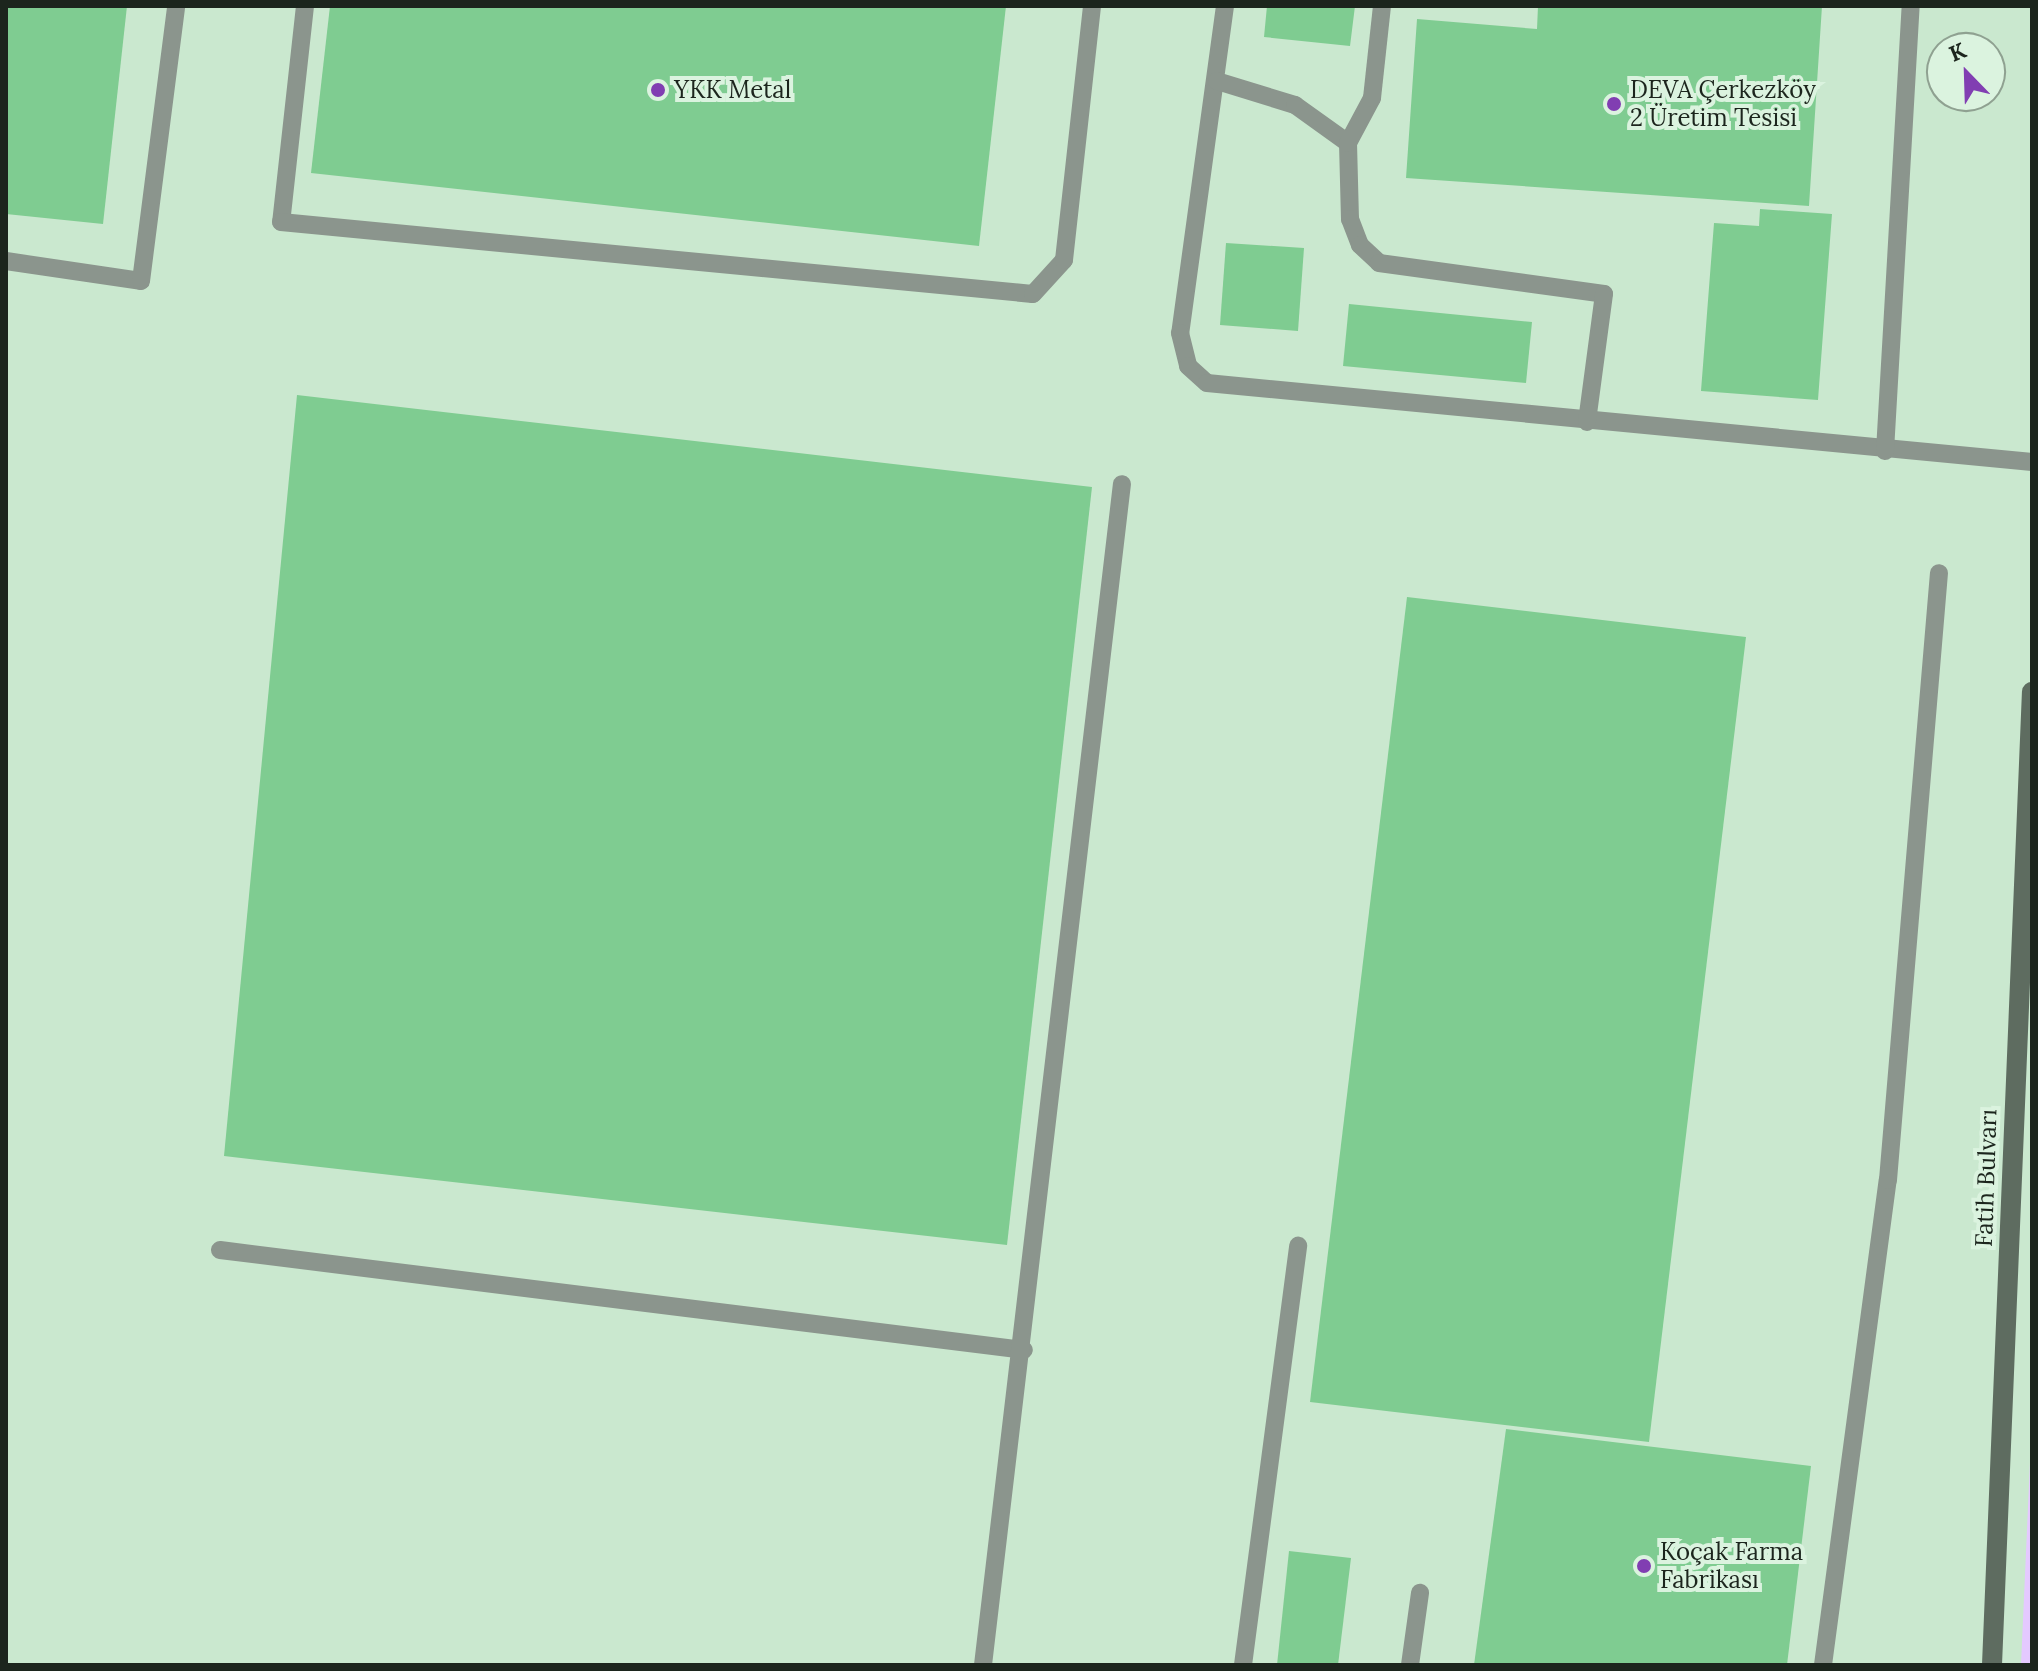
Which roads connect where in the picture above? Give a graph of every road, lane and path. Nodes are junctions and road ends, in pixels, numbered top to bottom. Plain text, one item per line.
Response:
1 (176, 6) edge
2 (305, 6) edge
3 (1092, 6) edge
4 (1225, 6) edge
5 (1382, 6) edge
6 (1911, 6) edge
7 (1217, 81) junction
8 (1348, 143) junction
9 (6, 261) edge
10 (1587, 422) junction
11 (1885, 451) junction
12 (2032, 462) edge
13 (1122, 484) dead end
14 (1939, 573) dead end
15 (2032, 692) edge
16 (1298, 1246) dead end
17 (220, 1250) dead end
18 (1024, 1350) junction
19 (1420, 1593) dead end
20 (983, 1665) edge
21 (1243, 1665) edge
22 (1410, 1665) edge
23 (1823, 1665) edge
24 (1992, 1665) edge

1 - 9 lane
2 - 3 lane
4 - 7 lane
5 - 8 lane
6 - 11 lane
7 - 8 lane
7 - 10 lane
8 - 10 lane
10 - 11 lane
11 - 12 lane
13 - 18 lane
14 - 23 lane
15 - 24 main road, Fatih Bulvarı
16 - 21 lane
17 - 18 lane
18 - 20 lane
19 - 22 lane

